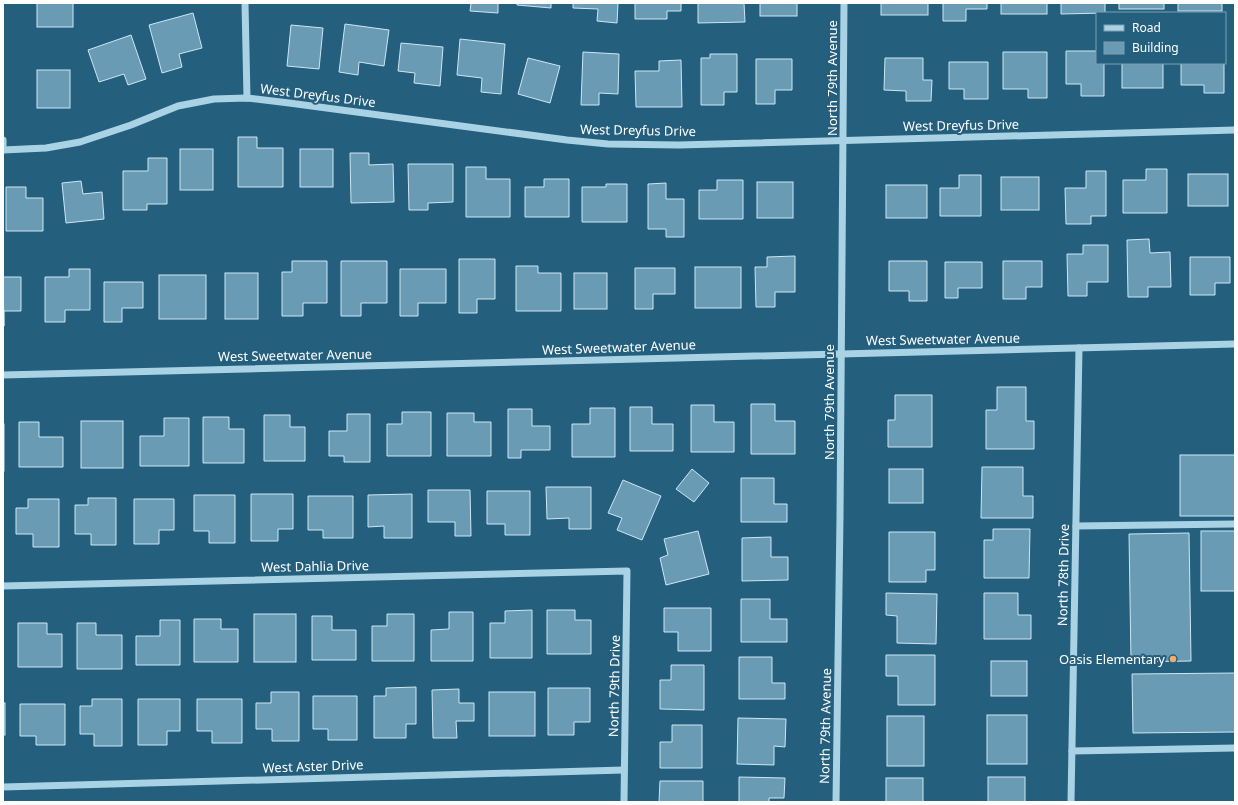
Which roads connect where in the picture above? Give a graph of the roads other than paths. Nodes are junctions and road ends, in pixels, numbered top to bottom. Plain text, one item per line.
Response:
1 (245, 3) edge
2 (844, 3) edge
3 (247, 98) junction
4 (1235, 130) edge
5 (3, 140) edge
6 (843, 140) junction
7 (3, 150) edge
8 (1235, 344) edge
9 (1079, 348) junction
10 (841, 353) junction
11 (3, 375) edge
12 (1235, 524) edge
13 (1076, 526) junction
14 (627, 571) joint
15 (3, 586) edge
16 (1235, 748) edge
17 (1072, 751) junction
18 (624, 770) junction
19 (3, 787) edge
20 (624, 802) edge
21 (836, 802) edge
22 (1071, 802) edge

1 - 3 street
2 - 6 street, North 79th Avenue
3 - 6 street, West Dreyfus Drive
3 - 7 street, West Dreyfus Drive
4 - 6 street, West Dreyfus Drive
5 - 7 street
6 - 10 street, North 79th Avenue
8 - 9 street, West Sweetwater Avenue
9 - 10 street, West Sweetwater Avenue
9 - 13 street, North 78th Drive
10 - 11 street, West Sweetwater Avenue
10 - 21 street, North 79th Avenue
12 - 13 street
13 - 17 street, North 78th Drive
14 - 15 street, West Dahlia Drive
14 - 18 street, North 79th Drive
16 - 17 street
17 - 22 street, North 78th Drive
18 - 19 street, West Aster Drive
18 - 20 street, North 79th Drive

